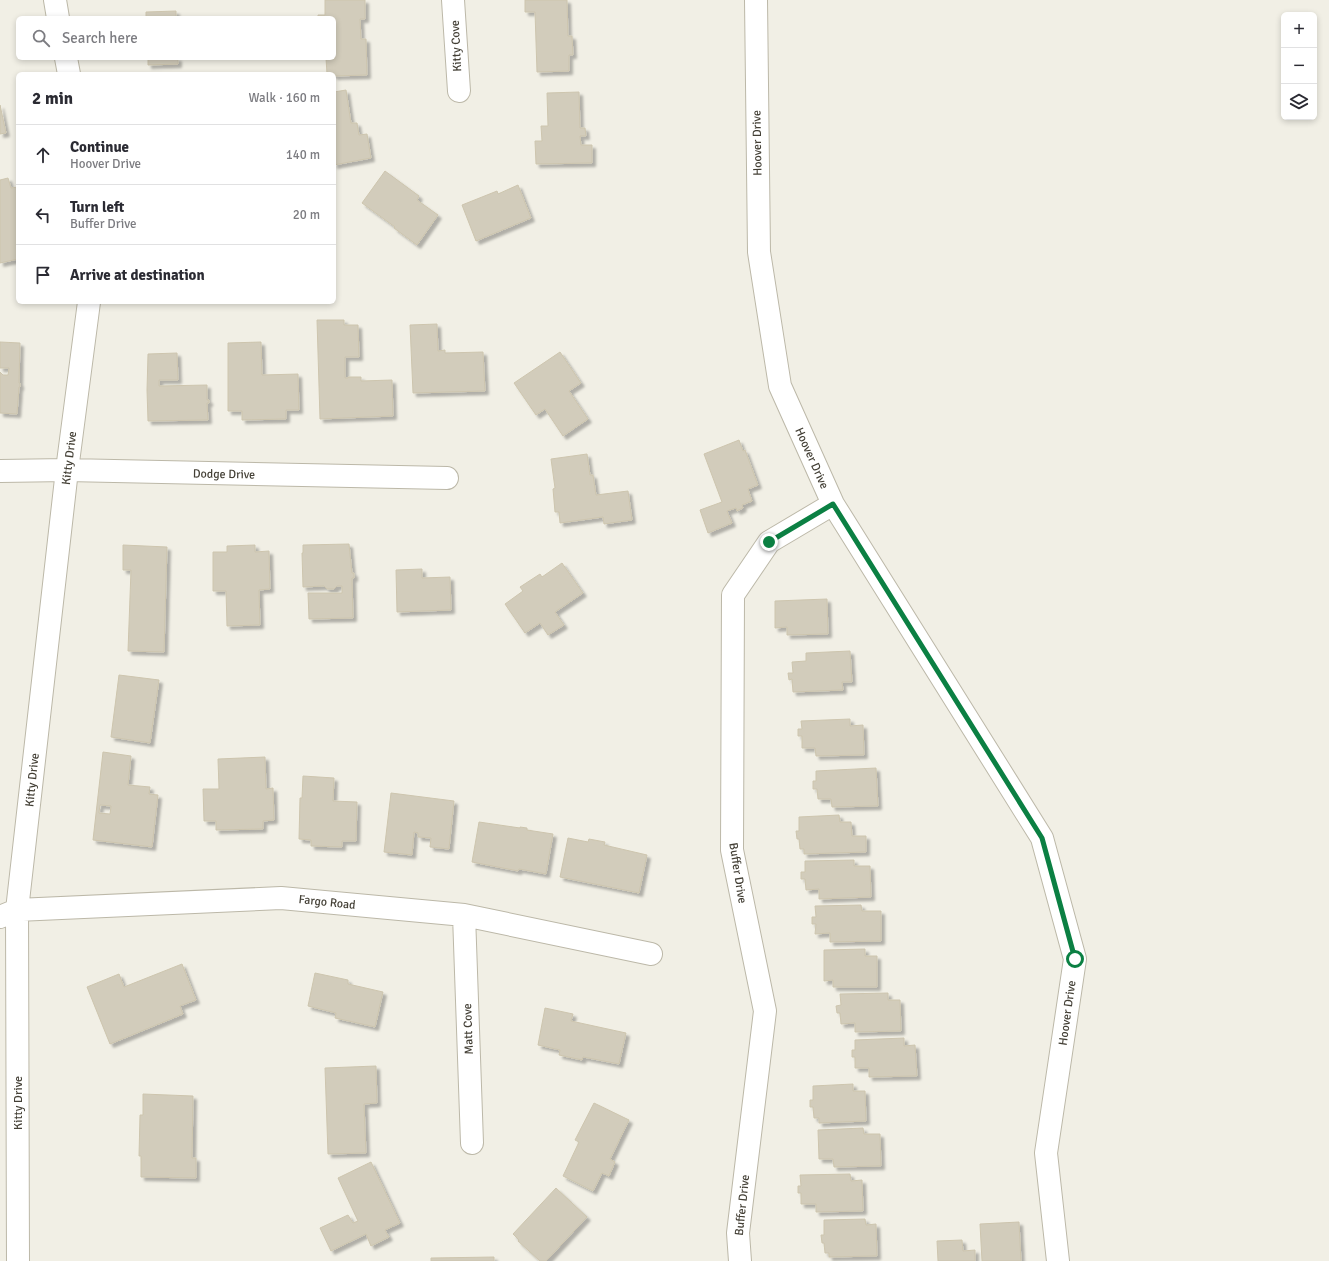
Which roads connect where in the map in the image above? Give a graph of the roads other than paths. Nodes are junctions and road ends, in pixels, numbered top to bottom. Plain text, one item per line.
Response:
1 (55, 0) edge
2 (454, 0) edge
3 (756, 0) edge
4 (58, 16) edge
5 (66, 60) edge
6 (69, 72) edge
7 (459, 91) dead end
8 (89, 304) edge
9 (67, 470) junction
10 (0, 471) edge
11 (447, 478) dead end
12 (833, 504) junction
13 (8, 914) edge
14 (464, 915) junction
15 (651, 954) dead end
16 (472, 1143) dead end
17 (18, 1261) edge
18 (740, 1261) edge
19 (1058, 1261) edge

1 - 4 street
2 - 7 street, Kitty Cove
3 - 12 street, Hoover Drive
5 - 6 street
8 - 9 street, Kitty Drive
9 - 10 street, Dodge Drive
9 - 11 street, Dodge Drive
9 - 13 street, Kitty Drive
12 - 18 street, Buffer Drive
12 - 19 street, Hoover Drive
13 - 14 street, Fargo Road
13 - 17 street, Kitty Drive
14 - 15 street, Fargo Road
14 - 16 street, Matt Cove

